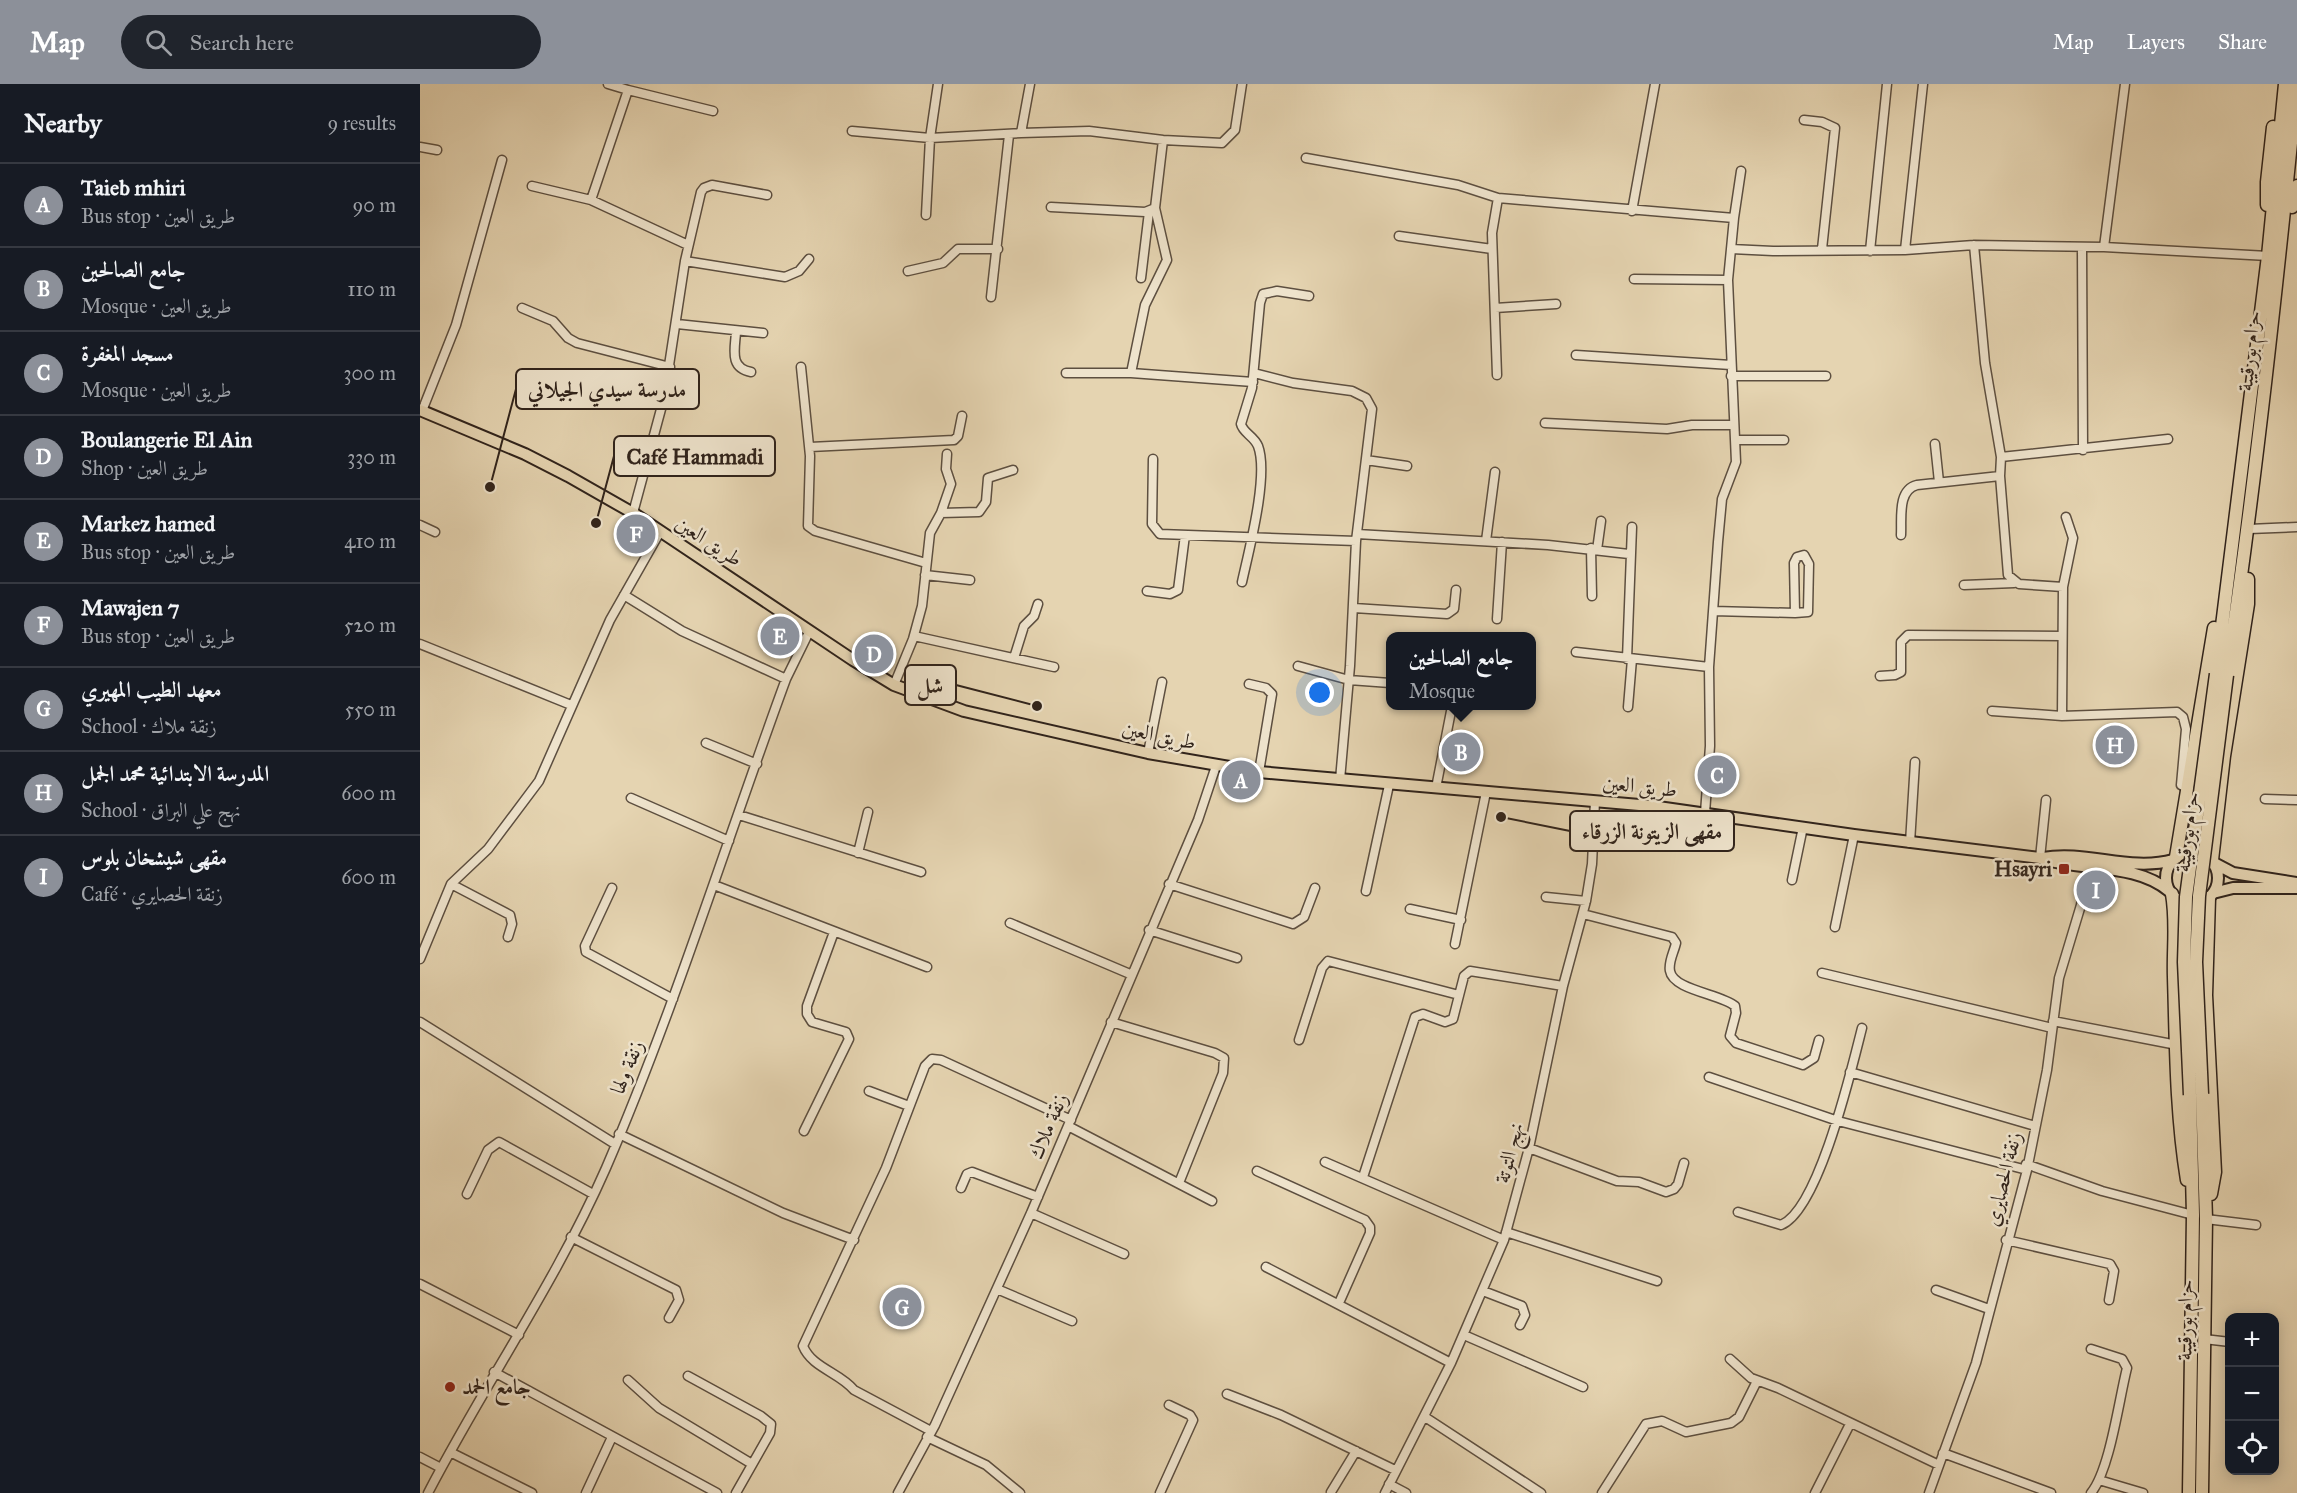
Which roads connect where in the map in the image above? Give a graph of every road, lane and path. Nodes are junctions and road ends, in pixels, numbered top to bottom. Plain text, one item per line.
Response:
1 (608, 84) edge
2 (938, 84) edge
3 (1030, 84) edge
4 (1242, 84) edge
5 (1655, 84) edge
6 (1887, 84) edge
7 (1923, 84) edge
8 (2125, 84) edge
9 (2278, 84) edge
10 (2285, 84) edge
11 (2296, 84) edge
12 (628, 90) junction
13 (713, 111) dead end
14 (1804, 120) dead end
15 (852, 131) dead end
16 (1022, 133) junction
17 (1009, 135) junction
18 (930, 138) junction
19 (1163, 140) junction
20 (420, 147) edge
21 (437, 150) dead end
22 (1306, 158) dead end
23 (502, 160) dead end
24 (1741, 171) dead end
25 (2287, 183) edge
26 (532, 186) dead end
27 (767, 195) dead end
28 (1498, 198) junction
29 (591, 200) junction
30 (1051, 207) dead end
31 (1152, 210) junction
32 (1632, 211) junction
33 (926, 215) dead end
34 (1734, 218) junction
35 (1399, 236) dead end
36 (688, 245) junction
37 (1974, 245) junction
38 (2082, 247) junction
39 (2104, 247) junction
40 (998, 249) junction
41 (1492, 249) junction
42 (1731, 249) junction
43 (1822, 249) junction
44 (1870, 250) junction
45 (1905, 250) junction
46 (2274, 257) junction
47 (809, 259) dead end
48 (685, 261) junction
49 (908, 271) dead end
50 (1141, 278) dead end
51 (1634, 279) dead end
52 (1728, 280) junction
53 (1309, 296) dead end
54 (991, 297) dead end
55 (1556, 304) dead end
56 (522, 308) dead end
57 (1495, 308) junction
58 (677, 324) junction
59 (736, 332) junction
60 (763, 333) dead end
61 (1576, 355) dead end
62 (1731, 364) junction
63 (670, 367) junction
64 (801, 367) dead end
65 (751, 372) dead end
66 (1066, 373) dead end
67 (1131, 373) junction
68 (1497, 375) dead end
69 (1731, 376) junction
70 (1826, 376) dead end
71 (1253, 378) junction
72 (421, 411) edge
73 (962, 416) dead end
74 (1545, 423) dead end
75 (1733, 425) junction
76 (2168, 439) dead end
77 (1735, 440) junction
78 (1784, 440) dead end
79 (1935, 444) dead end
80 (810, 447) junction
81 (2083, 450) junction
82 (947, 454) dead end
83 (2001, 458) junction
84 (1153, 459) dead end
85 (1366, 460) junction
86 (1407, 466) dead end
87 (1013, 470) dead end
88 (1495, 472) dead end
89 (2000, 476) junction
90 (1939, 482) junction
91 (633, 513) junction
92 (941, 513) junction
93 (2066, 516) dead end
94 (1601, 521) dead end
95 (420, 525) edge
96 (1632, 527) dead end
97 (2297, 527) edge
98 (435, 532) dead end
99 (660, 532) junction
100 (2244, 532) junction
101 (1185, 535) junction
102 (1252, 536) junction
103 (1901, 536) dead end
104 (1357, 538) junction
105 (1486, 541) junction
106 (1502, 542) junction
107 (1594, 549) junction
108 (1629, 554) junction
109 (926, 563) junction
110 (925, 575) junction
111 (970, 580) dead end
112 (1242, 582) dead end
113 (2014, 583) junction
114 (1964, 585) dead end
115 (2062, 587) junction
116 (1456, 590) dead end
117 (1147, 591) dead end
118 (624, 595) junction
119 (1592, 596) dead end
120 (1038, 604) dead end
121 (1354, 608) junction
122 (1713, 611) junction
123 (1795, 613) junction
124 (1497, 619) dead end
125 (809, 632) junction
126 (914, 636) junction
127 (2062, 636) junction
128 (420, 645) edge
129 (1576, 652) dead end
130 (1014, 658) junction
131 (1630, 659) junction
132 (1298, 666) dead end
133 (1054, 667) dead end
134 (1709, 667) junction
135 (1880, 676) dead end
136 (786, 679) junction
137 (1349, 680) junction
138 (1162, 682) dead end
139 (1386, 683) edge
140 (1249, 684) dead end
141 (894, 685) junction
142 (571, 705) junction
143 (1628, 707) dead end
144 (1451, 710) edge
145 (1992, 711) dead end
146 (2062, 716) junction
147 (706, 743) dead end
148 (1148, 753) junction
149 (1915, 762) dead end
150 (757, 765) junction
151 (1216, 766) junction
152 (1259, 772) junction
153 (1340, 780) junction
154 (1389, 785) junction
155 (1436, 788) junction
156 (2189, 789) junction
157 (1486, 792) junction
158 (631, 798) dead end
159 (2265, 799) dead end
160 (2046, 800) dead end
161 (2297, 800) edge
162 (1595, 801) junction
163 (868, 812) dead end
164 (1705, 813) junction
165 (739, 815) junction
166 (1803, 826) junction
167 (1854, 835) junction
168 (729, 841) junction
169 (1910, 843) junction
170 (858, 853) junction
171 (2040, 858) junction
172 (2175, 858) junction
173 (2213, 862) junction
174 (2088, 868) junction
175 (921, 872) dead end
176 (1792, 880) dead end
177 (2297, 883) edge
178 (451, 884) junction
179 (1169, 884) junction
180 (714, 885) junction
181 (612, 888) dead end
182 (1315, 888) dead end
183 (2297, 888) edge
184 (1366, 891) dead end
185 (2171, 892) junction
186 (2211, 896) junction
187 (1546, 897) dead end
188 (1586, 901) junction
189 (1410, 909) dead end
190 (1583, 914) junction
191 (1461, 920) junction
192 (1011, 923) dead end
193 (1835, 927) dead end
194 (1149, 930) junction
195 (834, 932) junction
196 (508, 938) dead end
197 (1455, 944) dead end
198 (1237, 958) dead end
199 (420, 959) edge
200 (927, 967) dead end
201 (1822, 973) dead end
202 (1130, 974) junction
203 (1563, 986) junction
204 (1459, 995) junction
205 (673, 999) junction
206 (420, 1022) edge
207 (1111, 1022) junction
208 (2052, 1025) junction
209 (1862, 1028) dead end
210 (1299, 1040) dead end
211 (1819, 1040) dead end
212 (2176, 1045) junction
213 (1850, 1072) junction
214 (1709, 1077) dead end
215 (869, 1091) dead end
216 (2196, 1095) junction
217 (909, 1106) junction
218 (1838, 1121) junction
219 (1070, 1123) junction
220 (2035, 1126) junction
221 (804, 1131) dead end
222 (619, 1134) junction
223 (615, 1144) junction
224 (1529, 1148) junction
225 (1326, 1162) dead end
226 (1684, 1163) dead end
227 (2027, 1167) junction
228 (1257, 1172) dead end
229 (1363, 1177) junction
230 (1179, 1183) junction
231 (961, 1188) dead end
232 (467, 1194) dead end
233 (593, 1194) junction
234 (1038, 1197) junction
235 (1212, 1201) dead end
236 (1738, 1212) dead end
237 (1031, 1213) junction
238 (2193, 1215) junction
239 (2206, 1219) junction
240 (2256, 1225) dead end
241 (1505, 1236) junction
242 (571, 1237) junction
243 (854, 1240) junction
244 (2007, 1240) junction
245 (1124, 1254) dead end
246 (1266, 1267) dead end
247 (1657, 1281) dead end
248 (420, 1284) edge
249 (997, 1289) junction
250 (1936, 1290) dead end
251 (1483, 1291) junction
252 (2109, 1300) dead end
253 (1339, 1303) junction
254 (1989, 1309) junction
255 (669, 1318) dead end
256 (1072, 1322) dead end
257 (1520, 1325) dead end
258 (519, 1335) junction
259 (1464, 1335) junction
260 (2204, 1339) junction
261 (2225, 1342) edge
262 (2091, 1349) dead end
263 (1730, 1359) dead end
264 (1451, 1363) junction
265 (494, 1372) junction
266 (688, 1376) dead end
267 (628, 1380) dead end
268 (1757, 1381) junction
269 (1583, 1388) dead end
270 (1227, 1394) dead end
271 (1169, 1405) dead end
272 (1425, 1417) junction
273 (1850, 1424) junction
274 (929, 1434) junction
275 (612, 1437) junction
276 (1356, 1451) junction
277 (450, 1452) junction
278 (1943, 1453) junction
279 (420, 1456) edge
280 (752, 1464) junction
281 (1939, 1465) junction
282 (441, 1468) junction
283 (1395, 1470) junction
284 (2100, 1480) junction
285 (1387, 1489) edge
286 (1331, 1492) edge
287 (428, 1493) edge
288 (532, 1493) edge
289 (586, 1493) edge
290 (717, 1493) edge
291 (736, 1493) edge
292 (898, 1493) edge
293 (1020, 1493) edge
294 (1160, 1493) edge
295 (1406, 1493) edge
296 (1541, 1493) edge
297 (1602, 1493) edge
298 (1815, 1493) edge
299 (1929, 1493) edge
300 (2051, 1493) edge
301 (2091, 1493) edge
302 (2143, 1493) edge
303 (2189, 1493) edge
304 (2204, 1493) edge

1 - 12 street
2 - 18 street
3 - 16 street
4 - 19 street
5 - 32 street
6 - 44 street
7 - 45 street
8 - 39 street
9 - 46 highway
10 - 25 highway
11 - 25 highway
12 - 13 street
12 - 29 street
14 - 43 street
15 - 18 street
16 - 17 street
16 - 19 street
17 - 18 street
17 - 40 street
18 - 33 street
19 - 31 street
20 - 21 street
22 - 28 street
23 - 72 street
24 - 34 street
25 - 46 highway, حزام بورقيبة
26 - 29 street
27 - 36 street
28 - 32 street
28 - 41 street
29 - 36 street
30 - 31 street
31 - 50 street
31 - 67 street
32 - 34 street
34 - 42 street
35 - 41 street
36 - 48 street
37 - 38 street
37 - 45 street
37 - 83 street
38 - 39 street
38 - 81 street
39 - 46 street
40 - 49 street
40 - 54 street
41 - 57 street
42 - 43 street
42 - 52 street
43 - 44 street
44 - 45 street
46 - 100 highway, حزام بورقيبة
47 - 48 street
48 - 58 street
51 - 52 street
52 - 62 street
53 - 71 street
55 - 57 street
56 - 63 street
57 - 68 street
58 - 59 street
58 - 63 street
59 - 60 street
59 - 65 street
61 - 62 street
62 - 69 street
63 - 91 street
64 - 80 street
66 - 67 street
67 - 71 street
69 - 70 street
69 - 75 street
71 - 85 street
71 - 102 street
72 - 91 main road, طريق العين
73 - 80 street
74 - 75 street
75 - 77 street
76 - 81 street
77 - 78 street
77 - 122 street
79 - 90 street
80 - 109 street
81 - 83 street
82 - 92 street
83 - 89 street
84 - 101 street
85 - 86 street
85 - 104 street
87 - 92 street
88 - 105 street
89 - 90 street
89 - 113 street
90 - 103 street
91 - 99 main road, طريق العين
92 - 109 street
93 - 115 street
94 - 107 street
95 - 98 street
96 - 108 street
97 - 100 street
99 - 118 street
99 - 125 main road, طريق العين
100 - 156 highway
100 - 173 highway
100 - 216 highway, حزام بورقيبة, bridge
101 - 102 street
101 - 117 street
102 - 104 street
102 - 112 street
104 - 105 street
104 - 121 street
105 - 106 street
106 - 107 street
106 - 124 street
107 - 108 street
107 - 119 street
108 - 131 street
109 - 110 street
110 - 111 street
110 - 126 street
113 - 114 street
113 - 115 street
115 - 127 street
116 - 121 street
118 - 136 street
118 - 142 street
120 - 130 street
121 - 137 street
122 - 123 street
122 - 134 street
123 - 123 street
125 - 136 street, زنقة ولها
125 - 141 main road, طريق العين
126 - 130 street
126 - 141 street
127 - 135 street
127 - 146 street
128 - 142 street
129 - 131 street
130 - 133 street
131 - 134 street
131 - 143 street
132 - 137 street
134 - 164 street
136 - 150 street, زنقة ولها
137 - 139 street
137 - 153 street
138 - 148 street
140 - 152 street
141 - 148 main road, طريق العين
142 - 178 street
144 - 155 street
145 - 146 street
146 - 156 street
147 - 150 street
148 - 151 main road, طريق العين
149 - 169 street
150 - 165 street, زنقة ولها
151 - 152 main road, طريق العين
151 - 179 street, زنقة ملاك
152 - 153 main road, طريق العين
153 - 154 main road, طريق العين
154 - 155 main road, طريق العين
154 - 184 street
155 - 157 main road, طريق العين
156 - 172 highway
157 - 162 main road, طريق العين
157 - 191 street
158 - 168 street
159 - 161 street
160 - 171 street
162 - 164 main road, طريق العين
162 - 188 street, نهج التوتة
163 - 170 street
164 - 166 main road, طريق العين
165 - 168 street, زنقة ولها
165 - 170 street
166 - 167 main road, طريق العين
166 - 176 street
167 - 169 main road, طريق العين
167 - 193 street
168 - 180 street, زنقة ولها
169 - 171 main road, طريق العين
170 - 175 street
171 - 172 main road, طريق العين
171 - 174 main road, طريق العين
172 - 173 main road
172 - 185 main road
173 - 177 main road
173 - 186 main road
174 - 185 main road, طريق العين
174 - 208 street, زنقة الحصايري
178 - 196 street
178 - 199 street
179 - 182 street
179 - 194 street, زنقة ملاك
180 - 195 street
180 - 205 street, زنقة ولها
181 - 205 street
183 - 186 main road
185 - 186 main road
185 - 212 highway
186 - 239 highway
187 - 188 street
188 - 190 street, نهج التوتة
189 - 191 street
190 - 203 street, نهج التوتة
190 - 211 street
191 - 197 street
192 - 202 street
194 - 198 street
194 - 202 street, زنقة ملاك
195 - 200 street
195 - 221 street
201 - 208 street
202 - 207 street, زنقة ملاك
203 - 204 street
203 - 224 street, نهج التوتة
204 - 210 street
204 - 229 street
205 - 222 street, زنقة ولها
206 - 223 street
207 - 219 street, زنقة ملاك
207 - 230 street
208 - 212 street
208 - 220 street, زنقة الحصايري
209 - 213 street
212 - 238 highway
213 - 218 street
213 - 220 street
214 - 218 street
215 - 217 street
216 - 238 highway, حزام بورقيبة
216 - 239 highway, حزام بورقيبة
217 - 219 street
217 - 243 street
218 - 227 street
218 - 236 street
219 - 230 street
219 - 234 street, زنقة ملاك
220 - 227 street, زنقة الحصايري
222 - 223 street, زنقة ولها
222 - 243 street
223 - 233 street, زنقة ولها
224 - 226 street
224 - 241 street, نهج التوتة
225 - 229 street
227 - 238 street
227 - 244 street, زنقة الحصايري
228 - 253 street
229 - 241 street
230 - 235 street
231 - 234 street
232 - 233 street
233 - 242 street, زنقة ولها
234 - 237 street, زنقة ملاك
237 - 245 street
237 - 249 street, زنقة ملاك
238 - 303 highway, حزام بورقيبة
239 - 240 street
239 - 260 highway, حزام بورقيبة
241 - 247 street
241 - 251 street, نهج التوتة
242 - 255 street
242 - 258 street, زنقة ولها
243 - 274 street
244 - 252 street
244 - 254 street, زنقة الحصايري
246 - 253 street
248 - 258 street
249 - 256 street
249 - 274 street, زنقة ملاك
250 - 254 street
251 - 257 street
251 - 259 street, نهج التوتة
253 - 264 street
254 - 278 street, زنقة الحصايري
258 - 265 street, زنقة ولها
259 - 264 street, نهج التوتة
259 - 269 street
260 - 261 street
260 - 304 highway, حزام بورقيبة
262 - 284 street
263 - 268 street
264 - 272 street, نهج التوتة
265 - 275 street
265 - 277 street, زنقة ولها
266 - 280 street
267 - 280 street
268 - 273 street
268 - 297 street
270 - 276 street
271 - 294 street
272 - 283 street, نهج التوتة
272 - 296 street
273 - 281 street
273 - 298 street
274 - 292 street, زنقة ملاك
274 - 293 street
275 - 289 street
275 - 290 street
276 - 283 street
276 - 286 street
277 - 282 street, زنقة ولها
277 - 288 street
278 - 281 street, زنقة الحصايري
278 - 300 street
279 - 282 street
280 - 291 street
281 - 299 street, زنقة الحصايري
282 - 287 street, زنقة ولها
283 - 285 street, نهج التوتة
284 - 301 street
284 - 302 street
285 - 295 street

